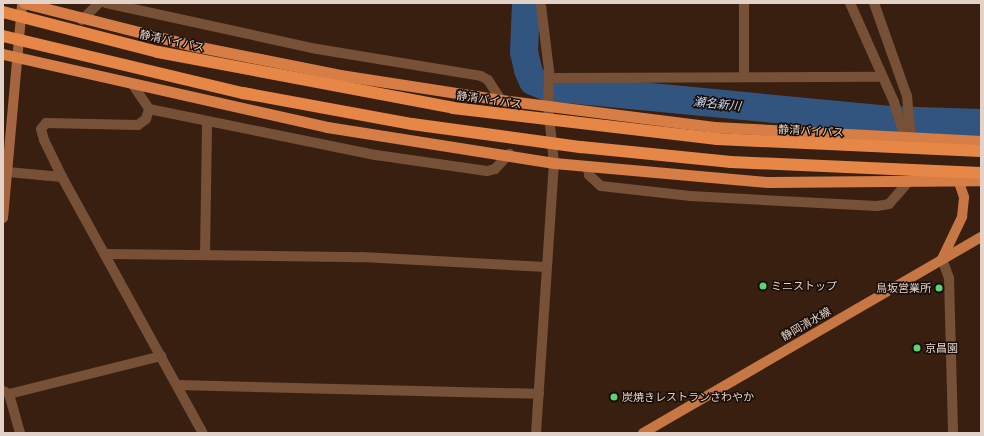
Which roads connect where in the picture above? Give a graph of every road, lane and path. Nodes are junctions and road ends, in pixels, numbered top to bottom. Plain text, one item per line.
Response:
1 (23, 3) edge
2 (99, 3) edge
3 (106, 3) edge
4 (744, 3) edge
5 (850, 3) edge
6 (874, 3) edge
7 (540, 6) dead end
8 (3, 12) edge
9 (82, 20) junction
10 (3, 36) edge
11 (3, 54) edge
12 (15, 57) junction
13 (744, 77) junction
14 (881, 77) junction
15 (549, 78) junction
16 (133, 86) junction
17 (501, 100) junction
18 (548, 106) junction
19 (149, 109) junction
20 (208, 121) junction
21 (908, 138) junction
22 (981, 141) edge
23 (981, 151) edge
24 (509, 154) junction
25 (554, 163) junction
26 (588, 166) junction
27 (8, 172) junction
28 (981, 173) edge
29 (62, 177) junction
30 (910, 180) junction
31 (958, 180) junction
32 (981, 180) edge
33 (3, 218) edge
34 (981, 236) edge
35 (106, 254) junction
36 (205, 254) junction
37 (942, 259) junction
38 (546, 267) junction
39 (161, 356) junction
40 (177, 385) junction
41 (6, 393) edge
42 (539, 394) junction
43 (20, 433) edge
44 (203, 433) edge
45 (536, 433) edge
46 (643, 433) edge
47 (952, 433) edge

1 - 9 highway
1 - 12 main road
2 - 9 street
3 - 17 street
4 - 13 street
5 - 14 street
6 - 21 street
7 - 15 street
8 - 23 highway, 静清バイパス, bridge
9 - 17 highway
10 - 28 highway, bridge
11 - 12 highway
12 - 16 highway
12 - 27 main road
13 - 14 street
13 - 15 street
14 - 21 street
15 - 18 street
16 - 19 street
16 - 24 highway
17 - 18 highway
18 - 21 highway
18 - 25 street
19 - 20 street
19 - 29 street
20 - 24 street
20 - 36 street
21 - 22 highway
24 - 25 highway
25 - 26 highway
25 - 38 street
26 - 30 highway
26 - 30 street
27 - 29 street
27 - 33 main road
29 - 35 street
30 - 31 highway
31 - 32 highway
31 - 37 main road
34 - 37 main road, 静岡清水線
35 - 36 street
35 - 39 street
36 - 38 street
37 - 46 main road, 静岡清水線
37 - 47 street
38 - 42 street
39 - 40 street
39 - 41 street
40 - 42 street
40 - 44 street
41 - 43 street
42 - 45 street

